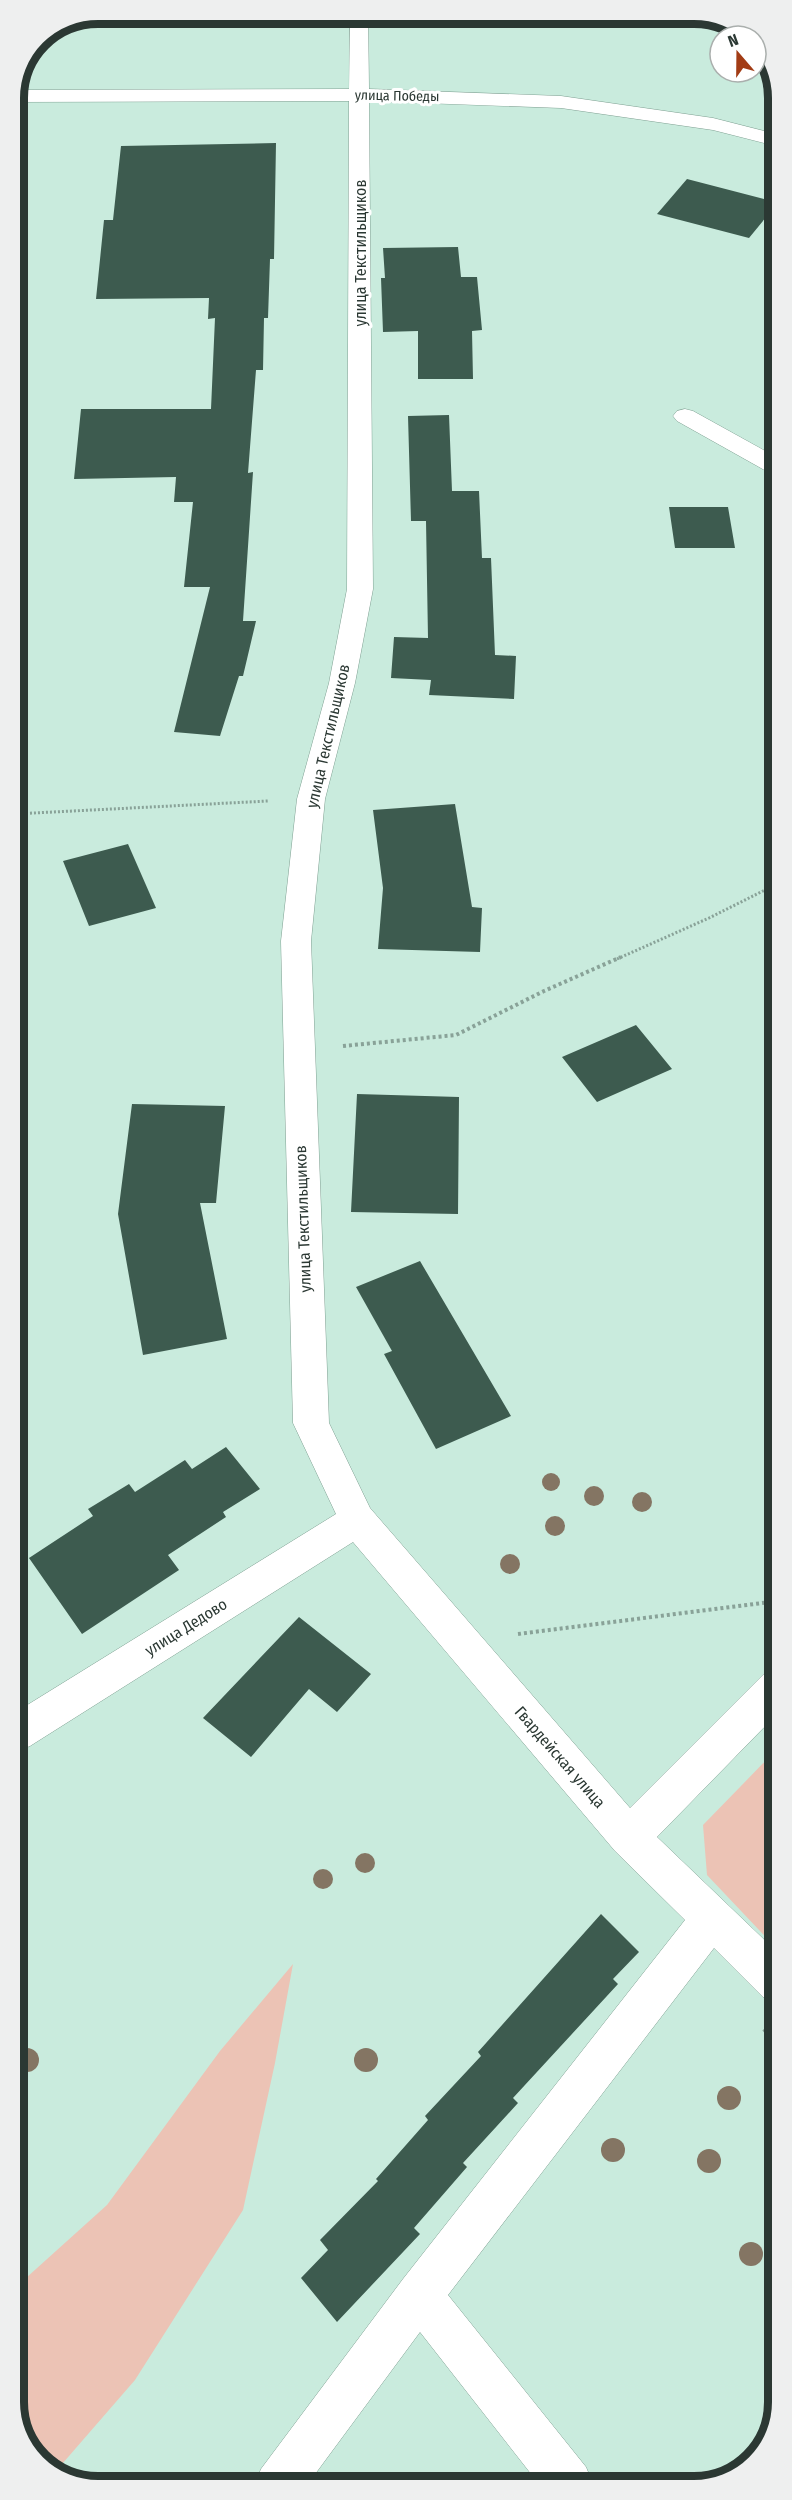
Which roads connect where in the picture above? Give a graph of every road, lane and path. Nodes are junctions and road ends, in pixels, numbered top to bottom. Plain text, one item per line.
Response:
1 (359, 24) edge
2 (360, 95) junction
3 (24, 96) edge
4 (768, 138) edge
5 (685, 416) dead end
6 (768, 463) edge
7 (311, 799) junction
8 (24, 814) edge
9 (768, 889) edge
10 (297, 1050) junction
11 (357, 1520) junction
12 (768, 1602) edge
13 (461, 1641) junction
14 (768, 1696) edge
15 (24, 1729) edge
16 (628, 1837) junction
17 (711, 1919) junction
18 (768, 1973) edge
19 (420, 2295) junction
20 (285, 2476) edge
21 (563, 2476) edge

1 - 2 street, улица Текстильщиков
2 - 3 street, улица Победы
2 - 4 street, улица Победы
2 - 7 street, улица Текстильщиков
5 - 6 street
7 - 8 path
7 - 10 street, улица Текстильщиков
9 - 10 path
10 - 11 street, улица Текстильщиков
11 - 13 street, Гвардейская улица
11 - 15 street, улица Дедово
12 - 13 path
13 - 16 street, Гвардейская улица
14 - 16 street
16 - 17 street, Гвардейская улица
17 - 18 street, Гвардейская улица
17 - 19 street
19 - 20 street
19 - 21 street

